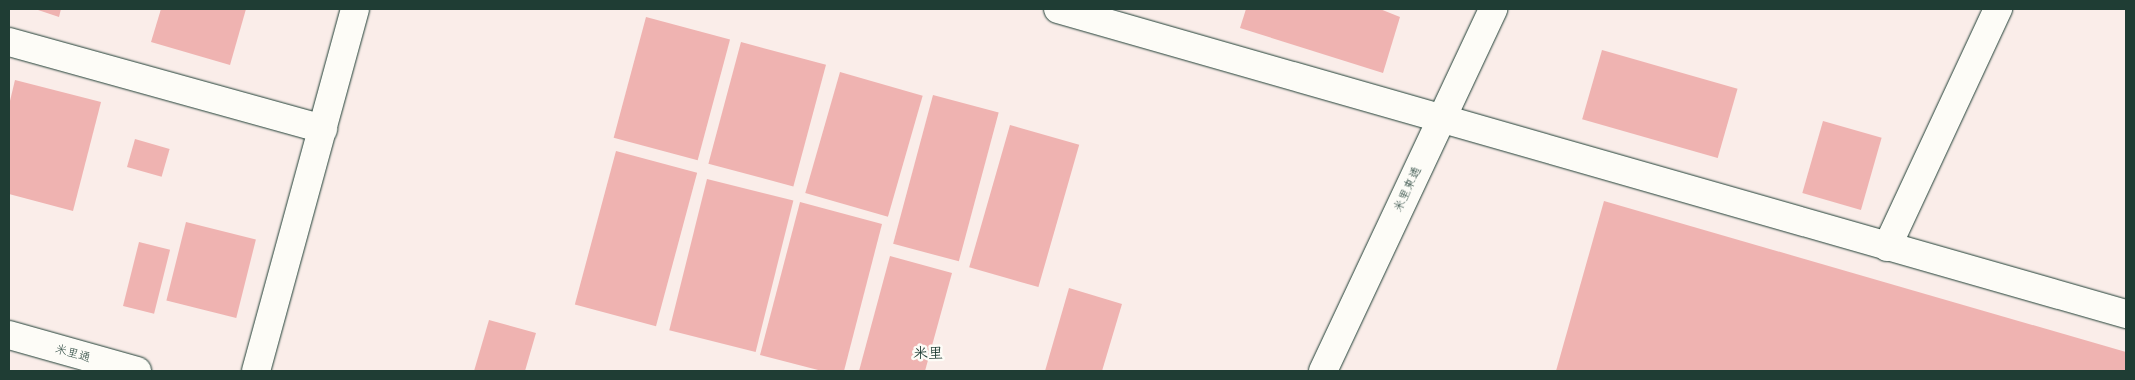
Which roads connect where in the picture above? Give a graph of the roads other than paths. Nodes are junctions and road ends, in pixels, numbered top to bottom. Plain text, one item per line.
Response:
1 (355, 9) edge
2 (1058, 9) edge
3 (1494, 9) edge
4 (1998, 9) edge
5 (9, 42) edge
6 (1440, 118) junction
7 (323, 129) junction
8 (1887, 248) junction
9 (2126, 314) edge
10 (9, 335) edge
11 (137, 371) edge
12 (256, 371) edge
13 (1323, 371) edge

1 - 7 street
2 - 6 street
3 - 6 street, 米里東通
4 - 8 street
5 - 7 street
6 - 8 street
6 - 13 street, 米里東通
7 - 12 street
8 - 9 street
10 - 11 street, 米里通

